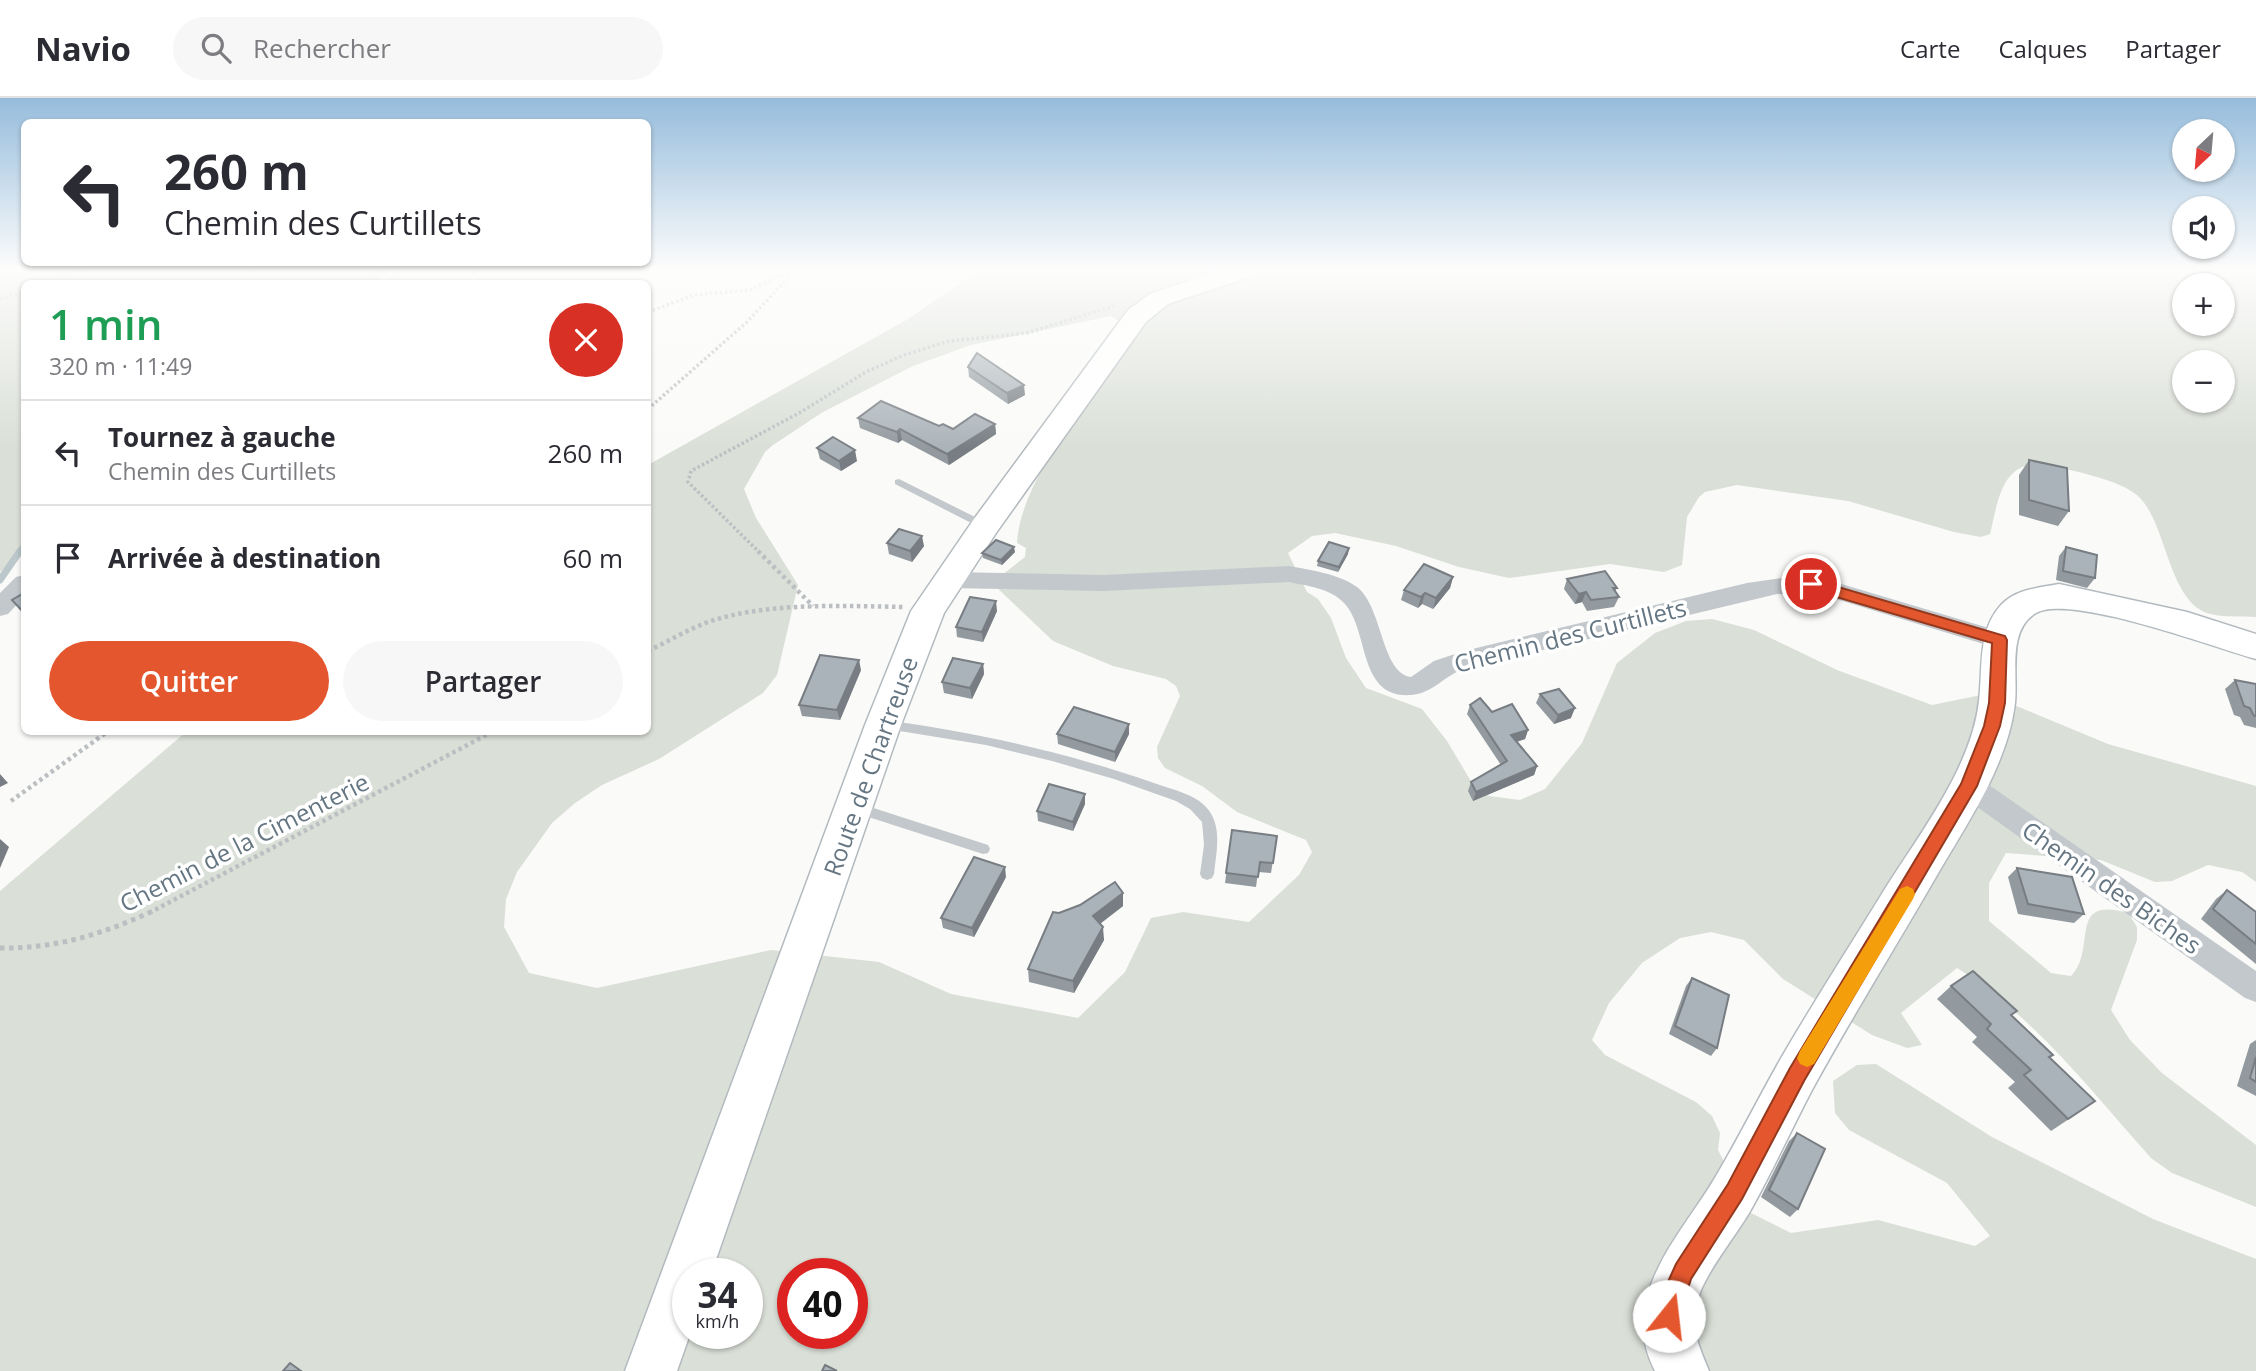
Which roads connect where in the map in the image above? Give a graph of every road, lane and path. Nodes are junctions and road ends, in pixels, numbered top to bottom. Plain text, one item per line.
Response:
1 (737, 330) edge
2 (1035, 330) edge
3 (1127, 330) edge
4 (651, 406) edge
5 (899, 482) dead end
6 (985, 526) junction
7 (21, 586) edge
8 (937, 596) junction
9 (813, 606) junction
10 (0, 608) edge
11 (2000, 640) junction
12 (2256, 647) edge
13 (651, 649) edge
14 (883, 725) junction
15 (103, 735) edge
16 (486, 735) edge
17 (1969, 786) junction
18 (11, 801) dead end
19 (854, 807) junction
20 (983, 849) dead end
21 (1207, 874) dead end
22 (0, 948) edge
23 (2256, 988) edge
24 (652, 1371) edge
25 (1683, 1371) edge

1 - 4 path
2 - 9 path
3 - 6 main road, Route de Chartreuse
5 - 6 lane
6 - 8 main road, Route de Chartreuse
7 - 10 street
8 - 9 path
8 - 11 street, Chemin des Curtillets
8 - 14 main road, Route de Chartreuse
9 - 13 path
11 - 12 main road
11 - 17 main road
14 - 19 main road, Route de Chartreuse
14 - 21 lane
15 - 18 path
16 - 22 path, Chemin de la Cimenterie
17 - 23 street, Chemin des Biches
17 - 25 main road
19 - 20 lane
19 - 24 main road, Route de Chartreuse

